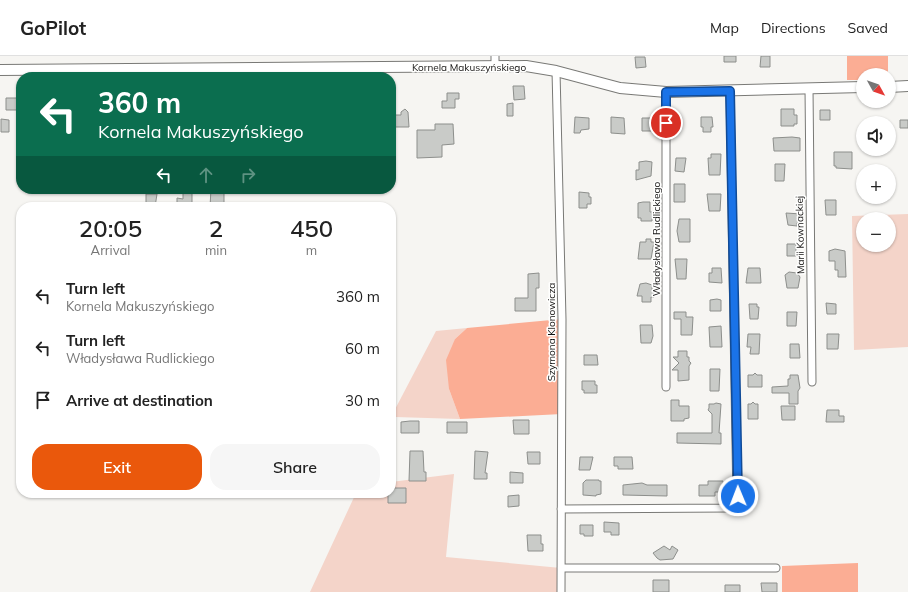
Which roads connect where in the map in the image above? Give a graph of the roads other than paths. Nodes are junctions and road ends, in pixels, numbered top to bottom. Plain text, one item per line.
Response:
1 (495, 61) edge
2 (0, 70) edge
3 (556, 71) junction
4 (896, 86) edge
5 (908, 86) edge
6 (856, 87) edge
7 (808, 88) junction
8 (730, 91) junction
9 (666, 92) junction
10 (812, 382) dead end
11 (666, 387) dead end
12 (561, 508) junction
13 (561, 568) junction
14 (776, 568) dead end
15 (561, 592) edge

1 - 2 street, Kornela Makuszyńskiego
1 - 3 street, Kornela Makuszyńskiego
3 - 9 street, Kornela Makuszyńskiego
3 - 12 street, Szymona Klonowicza
4 - 5 street
6 - 7 street, Kornela Makuszyńskiego
7 - 8 street, Kornela Makuszyńskiego
7 - 10 street, Marii Kownackiej
8 - 9 street, Kornela Makuszyńskiego
8 - 12 street
9 - 11 street, Władysława Rudlickiego
12 - 13 street, Szymona Klonowicza
13 - 14 street
13 - 15 street, Szymona Klonowicza

